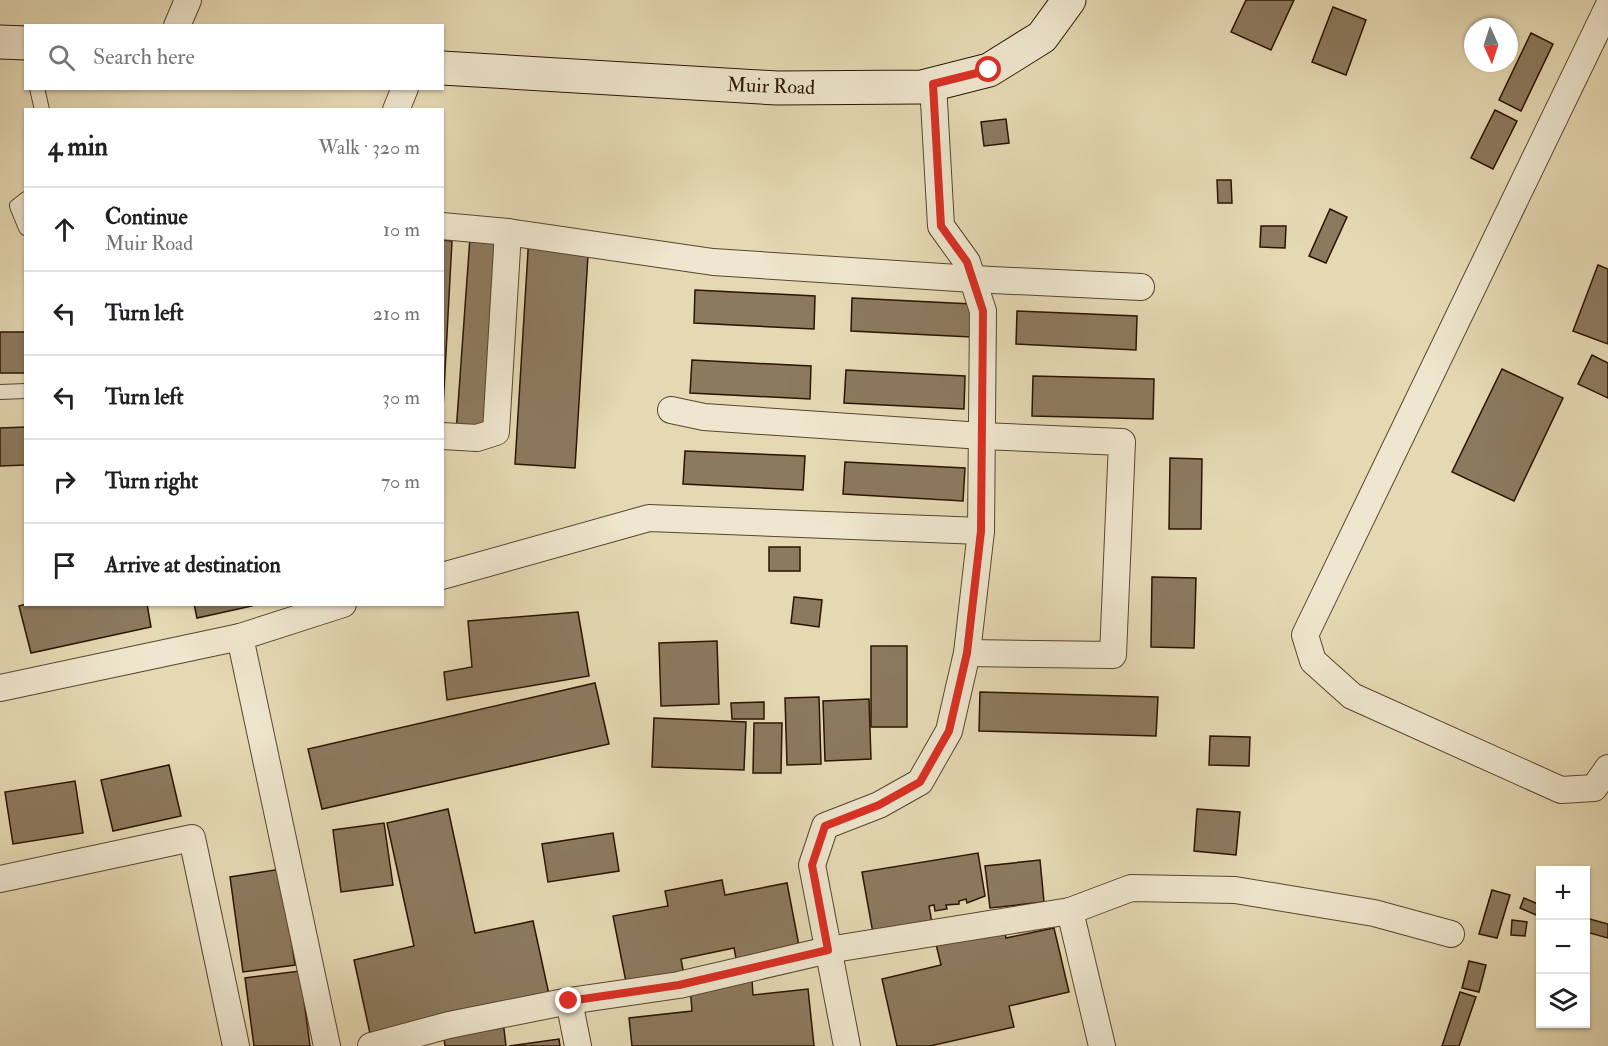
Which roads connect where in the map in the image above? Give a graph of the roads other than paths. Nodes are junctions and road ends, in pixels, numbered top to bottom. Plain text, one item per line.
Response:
1 (189, 0) edge
2 (1069, 0) edge
3 (1608, 7) edge
4 (178, 24) edge
5 (0, 42) edge
6 (24, 44) edge
7 (444, 68) edge
8 (933, 84) junction
9 (37, 90) edge
10 (404, 90) edge
11 (42, 108) edge
12 (397, 108) edge
13 (24, 201) edge
14 (24, 223) edge
15 (444, 226) edge
16 (508, 232) junction
17 (973, 279) junction
18 (1141, 287) dead end
19 (24, 391) edge
20 (0, 392) edge
21 (670, 410) dead end
22 (444, 436) edge
23 (982, 436) junction
24 (981, 531) junction
25 (444, 575) edge
26 (335, 606) edge
27 (240, 637) junction
28 (967, 653) junction
29 (0, 688) edge
30 (1608, 768) edge
31 (0, 879) edge
32 (1070, 911) junction
33 (1451, 934) dead end
34 (828, 950) junction
35 (569, 1001) junction
36 (236, 1046) edge
37 (327, 1046) edge
38 (371, 1046) edge
39 (578, 1046) edge
40 (847, 1046) edge
41 (1102, 1046) edge

1 - 4 street
2 - 8 main road, Muir Road
3 - 30 street
5 - 6 main road
7 - 8 main road, Muir Road
8 - 17 street
9 - 11 lane
10 - 12 street
13 - 14 lane
15 - 16 street
16 - 17 street
16 - 22 street
17 - 18 street
17 - 23 street
19 - 20 lane
21 - 23 street
23 - 24 street
23 - 28 street
24 - 25 street
24 - 28 street
26 - 27 street
27 - 29 street
27 - 37 street
28 - 34 street
31 - 36 street
32 - 33 street
32 - 34 street
32 - 41 street
34 - 35 street
34 - 40 street
35 - 38 street
35 - 39 street

